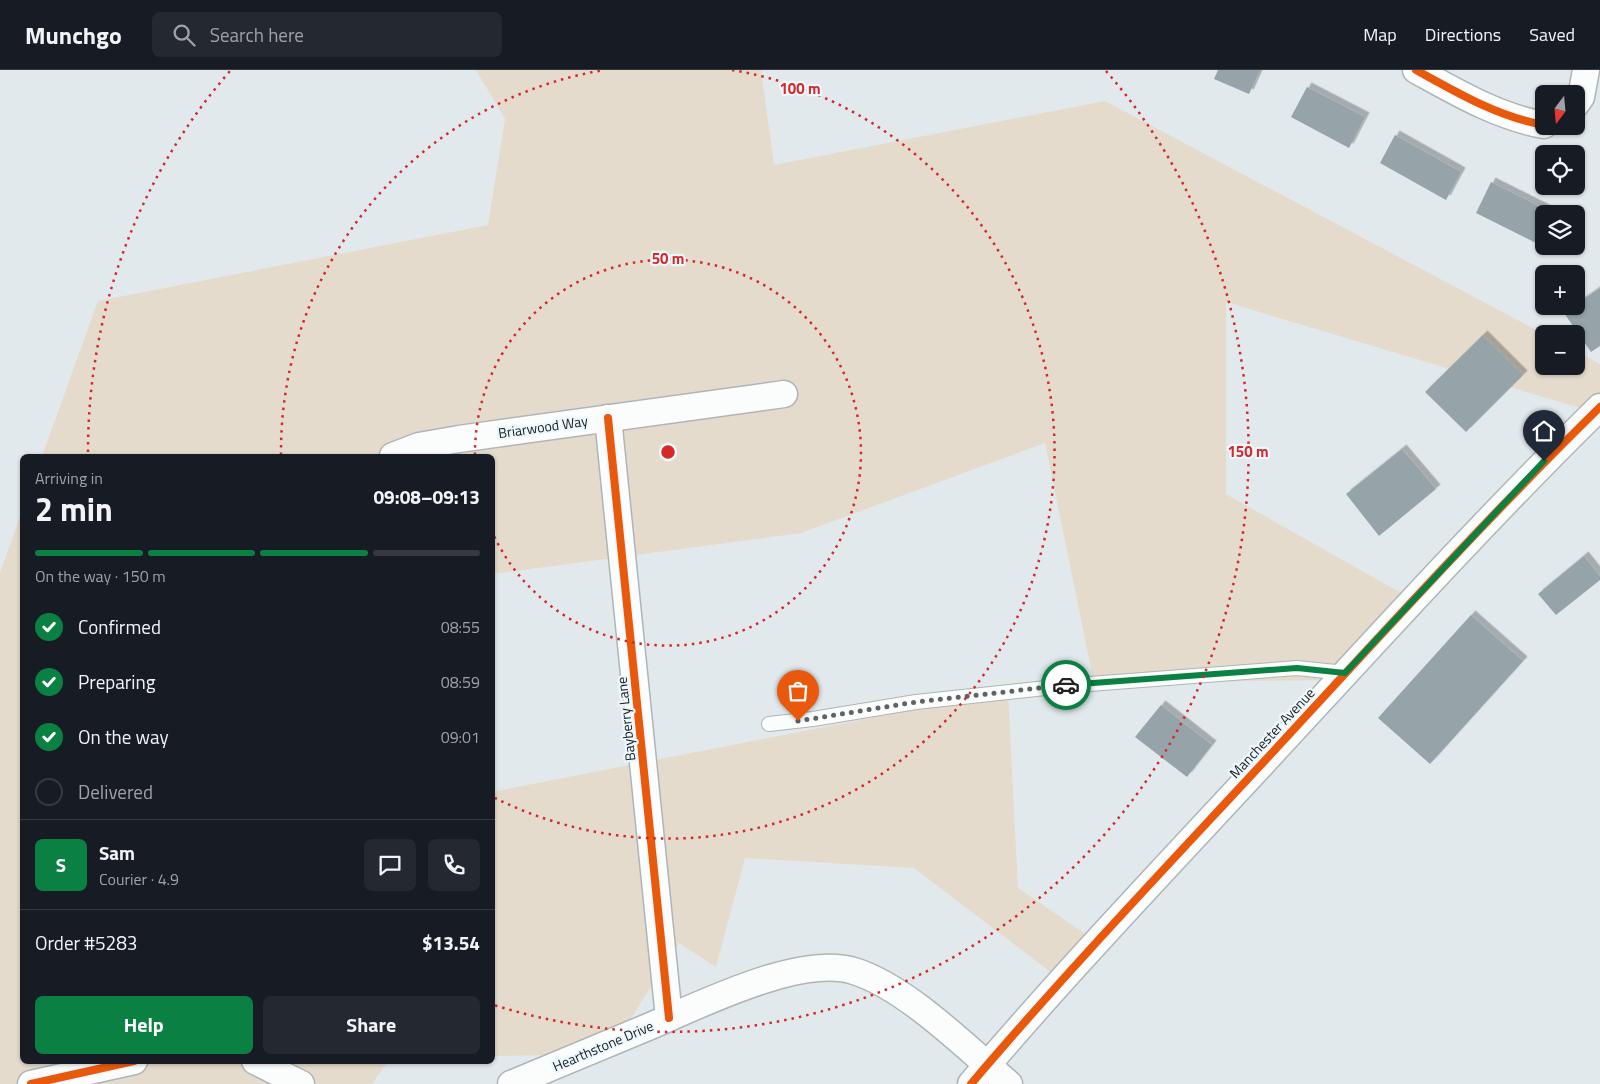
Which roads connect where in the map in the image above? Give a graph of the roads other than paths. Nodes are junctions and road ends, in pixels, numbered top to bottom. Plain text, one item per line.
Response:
1 (1416, 70) edge
2 (1586, 70) edge
3 (1583, 85) edge
4 (1535, 123) edge
5 (784, 394) dead end
6 (1600, 407) edge
7 (608, 418) junction
8 (398, 454) edge
9 (1345, 673) junction
10 (769, 724) dead end
11 (669, 1018) junction
12 (121, 1064) edge
13 (260, 1064) edge
14 (979, 1074) edge
15 (31, 1084) edge
16 (300, 1084) edge
17 (512, 1084) edge
18 (1009, 1084) edge

1 - 4 street
2 - 3 street
5 - 7 street, Briarwood Way
6 - 9 street, Manchester Avenue
7 - 8 street, Briarwood Way
7 - 11 street, Bayberry Lane
9 - 10 lane
9 - 14 street, Manchester Avenue
11 - 14 street, Hearthstone Drive
11 - 17 street, Hearthstone Drive
12 - 15 street
13 - 16 street
14 - 18 street, Hearthstone Drive

